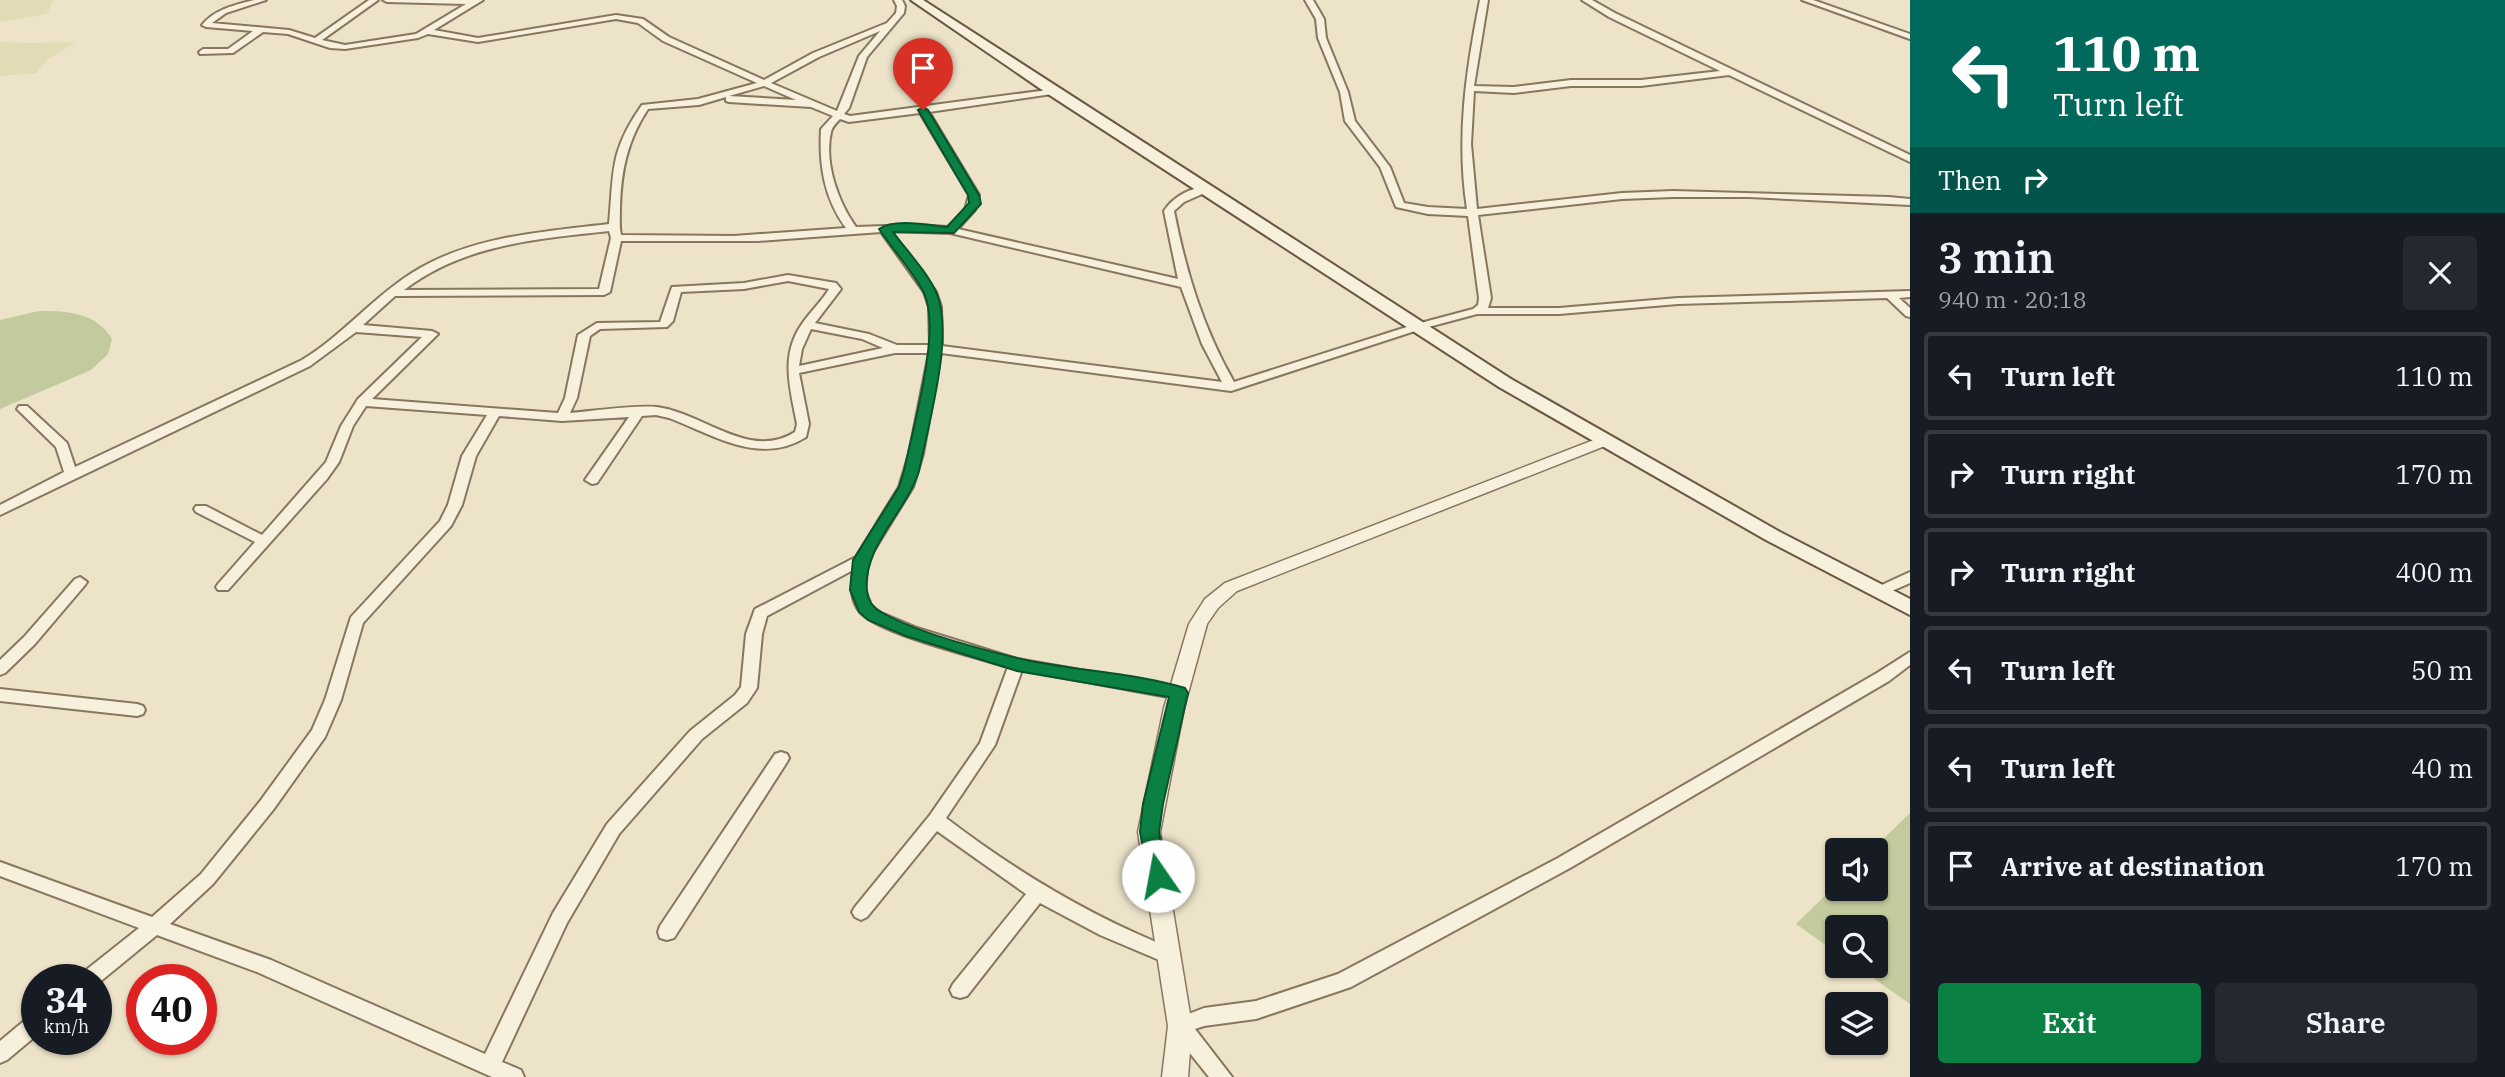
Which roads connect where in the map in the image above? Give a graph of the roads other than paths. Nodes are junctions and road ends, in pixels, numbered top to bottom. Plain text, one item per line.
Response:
1 (262, 0) edge
2 (374, 0) edge
3 (387, 0) edge
4 (898, 0) edge
5 (916, 0) edge
6 (1309, 0) edge
7 (1484, 0) edge
8 (1586, 0) edge
9 (1806, 0) edge
10 (478, 1) edge
11 (888, 25) junction
12 (262, 29) junction
13 (427, 31) junction
14 (1910, 37) edge
15 (318, 40) junction
16 (203, 52) dead end
17 (1730, 72) junction
18 (762, 84) junction
19 (1469, 88) junction
20 (1052, 91) junction
21 (720, 98) junction
22 (812, 104) junction
23 (923, 110) junction
24 (837, 116) junction
25 (1910, 159) edge
26 (1205, 189) junction
27 (1910, 202) edge
28 (1474, 213) junction
29 (884, 229) junction
30 (853, 230) junction
31 (950, 230) junction
32 (615, 233) junction
33 (1184, 284) junction
34 (392, 293) junction
35 (1910, 294) edge
36 (1889, 295) junction
37 (1477, 311) junction
38 (1910, 314) edge
39 (807, 325) junction
40 (1417, 327) junction
41 (354, 328) junction
42 (895, 349) junction
43 (936, 349) junction
44 (793, 372) junction
45 (1231, 387) junction
46 (362, 402) junction
47 (23, 409) dead end
48 (638, 412) junction
49 (495, 414) junction
50 (562, 417) junction
51 (1604, 441) junction
52 (71, 474) junction
53 (592, 480) dead end
54 (201, 509) dead end
55 (0, 511) edge
56 (265, 542) junction
57 (862, 560) junction
58 (1910, 577) edge
59 (80, 582) dead end
60 (223, 587) dead end
61 (1878, 592) junction
62 (1910, 608) edge
63 (1910, 657) edge
64 (1017, 664) junction
65 (0, 669) edge
66 (1179, 693) junction
67 (0, 695) edge
68 (137, 710) dead end
69 (781, 758) dead end
70 (936, 820) junction
71 (0, 869) edge
72 (1037, 894) junction
73 (861, 912) dead end
74 (156, 925) junction
75 (667, 932) dead end
76 (1171, 957) junction
77 (108, 964) edge
78 (960, 990) dead end
79 (1180, 1026) junction
80 (21, 1036) edge
81 (0, 1054) edge
82 (491, 1065) junction
83 (514, 1077) edge
84 (1175, 1077) edge
85 (1222, 1077) edge

1 - 12 street
2 - 15 street
3 - 10 street
4 - 11 street
5 - 20 main road
6 - 28 street
7 - 19 street
8 - 17 street
9 - 14 street
10 - 13 street
11 - 18 street
11 - 24 street
12 - 15 street
12 - 16 street
13 - 15 street
13 - 18 street
17 - 19 street
17 - 25 street
18 - 21 street
18 - 22 street
19 - 28 street
20 - 23 street
20 - 26 main road
21 - 22 street
21 - 32 street
22 - 24 street
23 - 24 street
23 - 31 street
24 - 30 street
26 - 33 street
26 - 40 main road
27 - 28 street
28 - 37 street
29 - 30 street
29 - 31 street
29 - 43 street
30 - 32 street
31 - 33 street
32 - 34 street
32 - 34 street
33 - 45 street
34 - 41 street
35 - 36 street
36 - 37 street
36 - 38 street
37 - 40 street
39 - 42 street
39 - 44 street
39 - 50 street
40 - 45 street
40 - 51 main road
41 - 46 street
41 - 52 street
42 - 43 street
42 - 44 street
43 - 45 street
43 - 57 street
44 - 48 street
46 - 49 street
46 - 56 street
47 - 52 street
48 - 50 street
48 - 53 street
49 - 50 street
49 - 74 street
51 - 61 main road
51 - 66 street
52 - 55 street
54 - 56 street
56 - 60 street
57 - 64 street
57 - 82 street
58 - 61 street
59 - 65 street
61 - 62 main road
63 - 79 street
64 - 66 street
64 - 70 street
66 - 76 street
67 - 68 street
69 - 75 street
70 - 72 street
70 - 73 street
71 - 74 street
72 - 76 street
72 - 78 street
74 - 77 street
74 - 82 street
76 - 79 street
79 - 84 street
79 - 85 street
80 - 81 street
82 - 83 street

